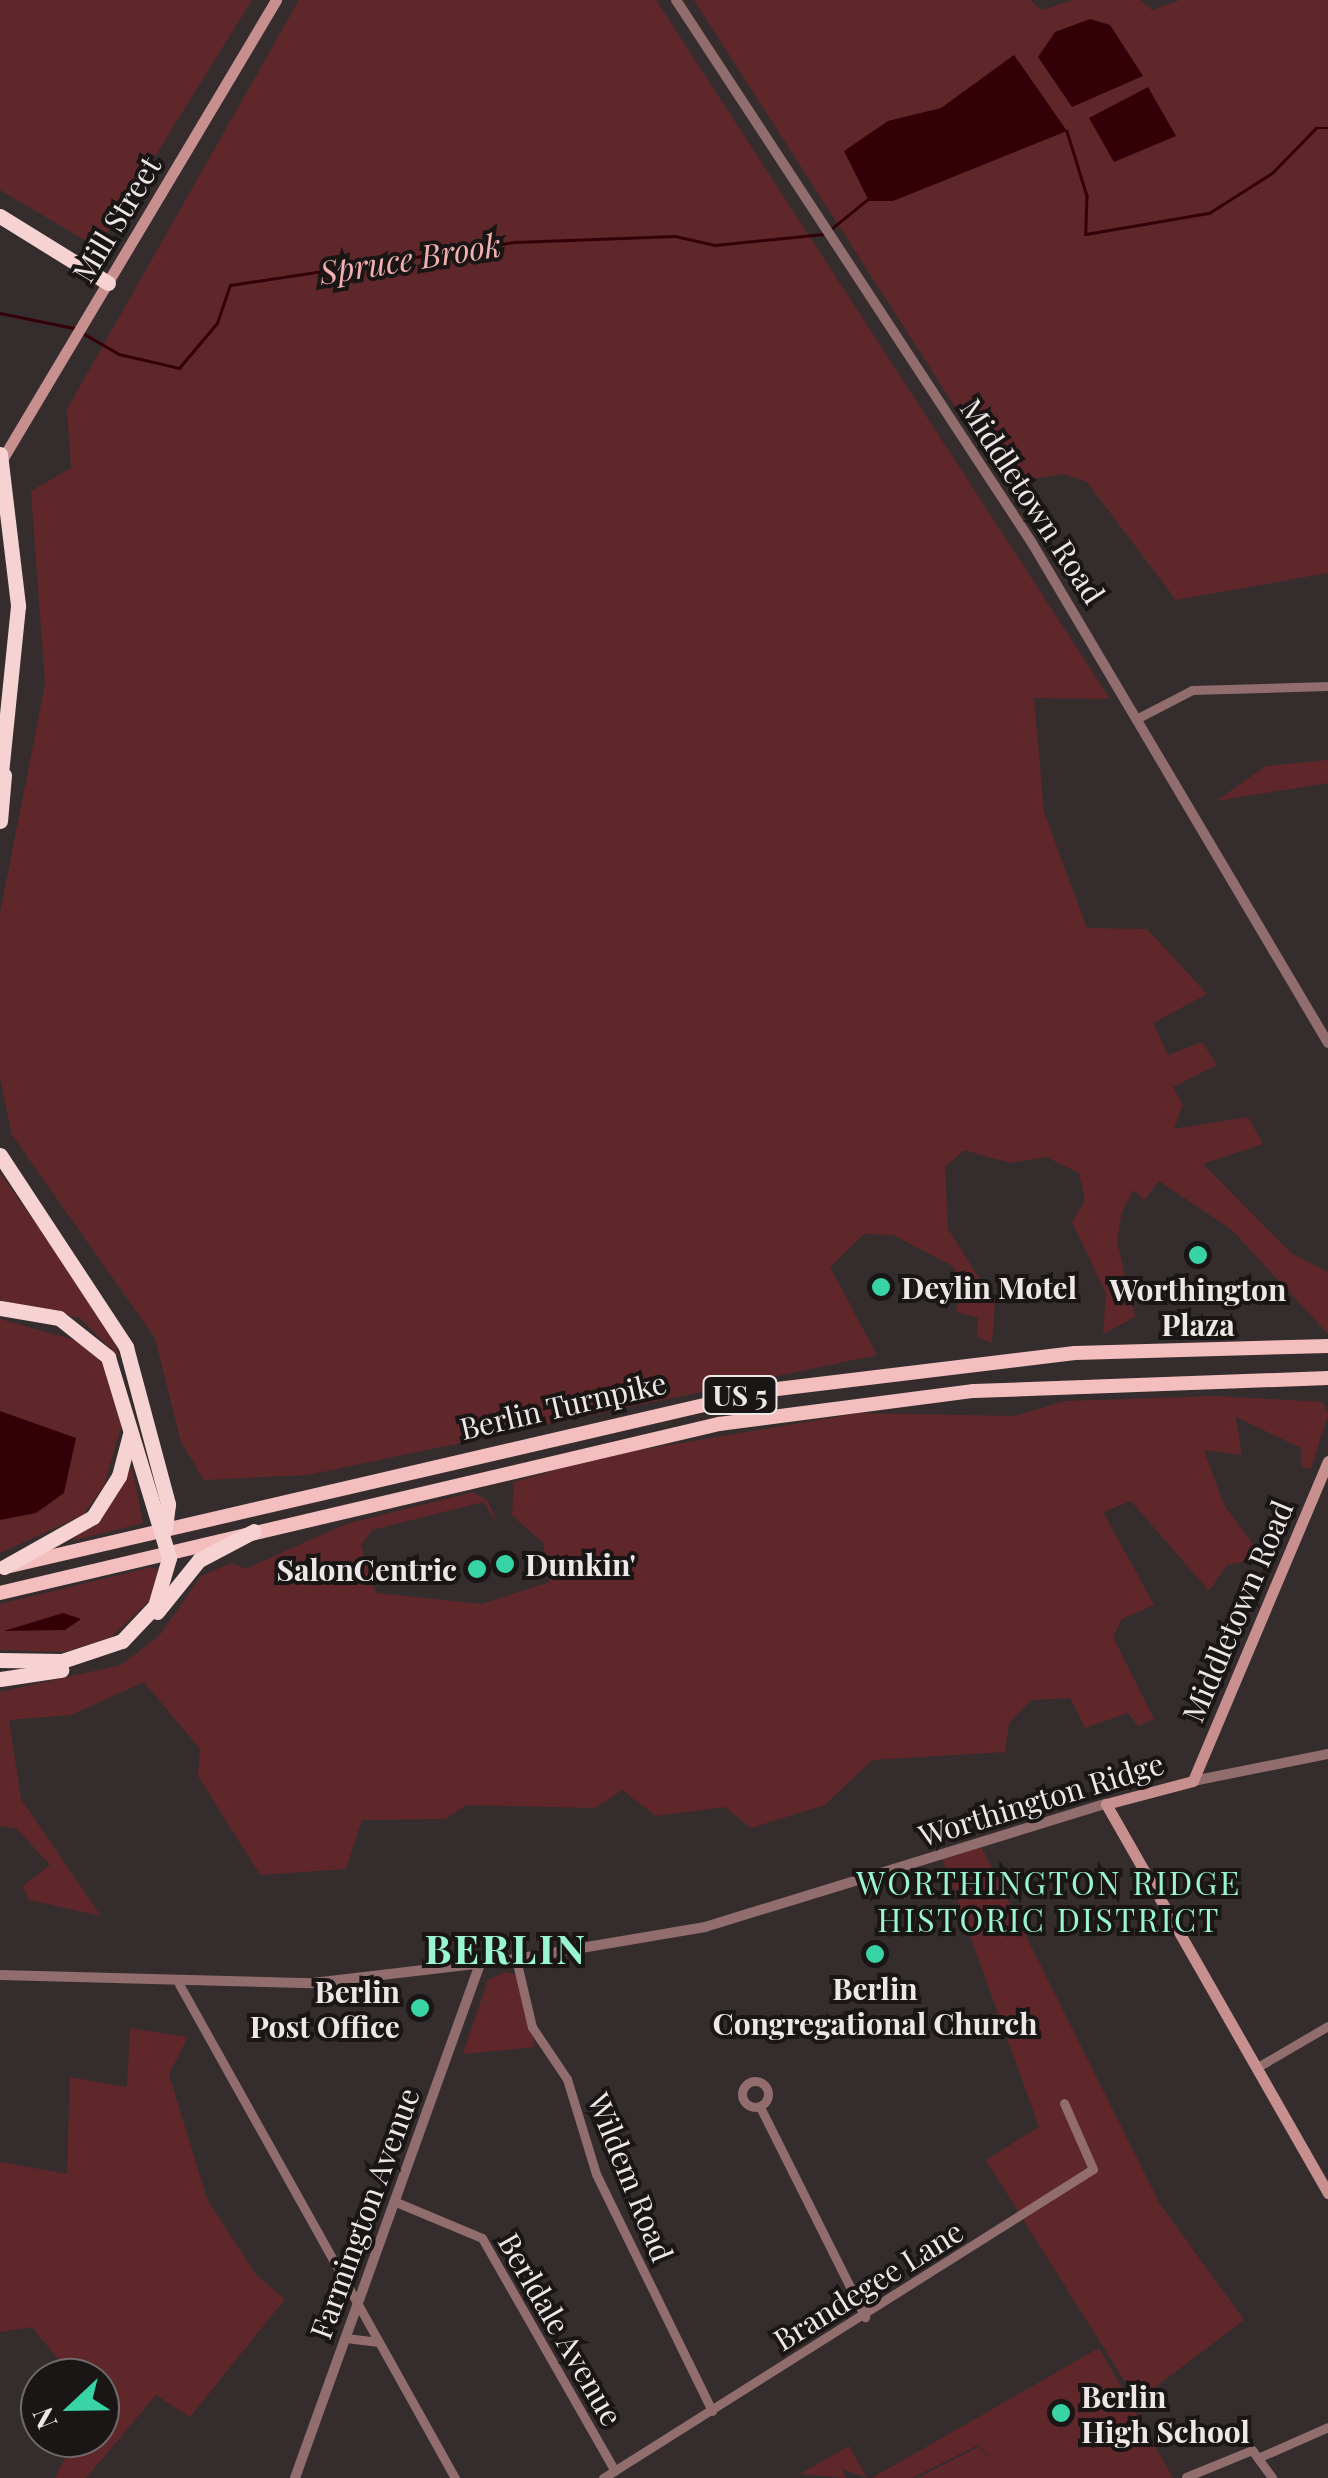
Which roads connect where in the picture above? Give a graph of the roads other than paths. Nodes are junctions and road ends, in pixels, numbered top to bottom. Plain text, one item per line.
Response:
1 (276, 0) edge
2 (676, 0) edge
3 (0, 216) edge
4 (108, 282) junction
5 (0, 454) edge
6 (0, 464) edge
7 (1328, 686) edge
8 (1138, 718) junction
9 (4, 765) junction
10 (0, 782) edge
11 (0, 821) edge
12 (1322, 1020) edge
13 (1328, 1042) edge
14 (0, 1155) edge
15 (0, 1308) edge
16 (1328, 1346) edge
17 (1328, 1378) edge
18 (132, 1420) junction
19 (1328, 1461) edge
20 (165, 1529) junction
21 (254, 1531) junction
22 (169, 1552) junction
23 (2, 1568) edge
24 (0, 1593) edge
25 (148, 1615) junction
26 (86, 1656) junction
27 (0, 1660) edge
28 (0, 1678) edge
29 (1328, 1754) edge
30 (1193, 1781) junction
31 (1106, 1804) junction
32 (516, 1959) junction
33 (480, 1964) junction
34 (0, 1976) edge
35 (178, 1984) junction
36 (1328, 2026) edge
37 (1256, 2068) junction
38 (1064, 2102) dead end
39 (760, 2107) dead end
40 (1328, 2193) edge
41 (396, 2202) junction
42 (358, 2310) junction
43 (865, 2318) junction
44 (346, 2338) junction
45 (376, 2342) junction
46 (712, 2410) junction
47 (1328, 2427) edge
48 (1260, 2457) junction
49 (615, 2471) junction
50 (1186, 2477) edge
51 (295, 2478) edge
52 (454, 2478) edge
53 (604, 2478) edge
54 (1272, 2478) edge

1 - 4 main road, Mill Street
2 - 8 street, Middletown Road
3 - 4 highway
4 - 6 main road, Mill Street
5 - 9 highway
7 - 8 street
8 - 12 street, Middletown Road
9 - 10 highway
9 - 11 highway
12 - 13 street, Middletown Road
14 - 20 highway
15 - 18 highway
16 - 20 highway, Berlin Turnpike / US 5
17 - 21 highway, Berlin Turnpike / US 5
18 - 20 highway
18 - 23 highway
19 - 30 main road, Middletown Road
20 - 22 highway
20 - 23 highway, Berlin Turnpike / US 5
21 - 22 highway, Berlin Turnpike / US 5
21 - 25 highway
22 - 24 highway, Berlin Turnpike / US 5
22 - 25 highway
25 - 26 highway
26 - 27 highway
26 - 28 highway
29 - 30 street, Worthington Ridge
30 - 31 main road, Worthington Ridge
31 - 32 street, Worthington Ridge
31 - 37 main road
32 - 33 street, Worthington Ridge
32 - 46 street, Wildem Road
33 - 35 street, Worthington Ridge
33 - 41 street, Farmington Avenue
34 - 35 street, Worthington Ridge
35 - 42 street
36 - 37 street
37 - 40 main road
38 - 43 street, Brandegee Lane
39 - 43 street
41 - 42 street, Farmington Avenue
41 - 49 street, Berldale Avenue
42 - 44 street, Farmington Avenue
42 - 45 street
43 - 46 street, Brandegee Lane
44 - 45 street
44 - 51 street, Farmington Avenue
45 - 52 street
46 - 49 street, Brandegee Lane
47 - 48 street
48 - 50 street
48 - 54 street
49 - 53 street, Brandegee Lane

